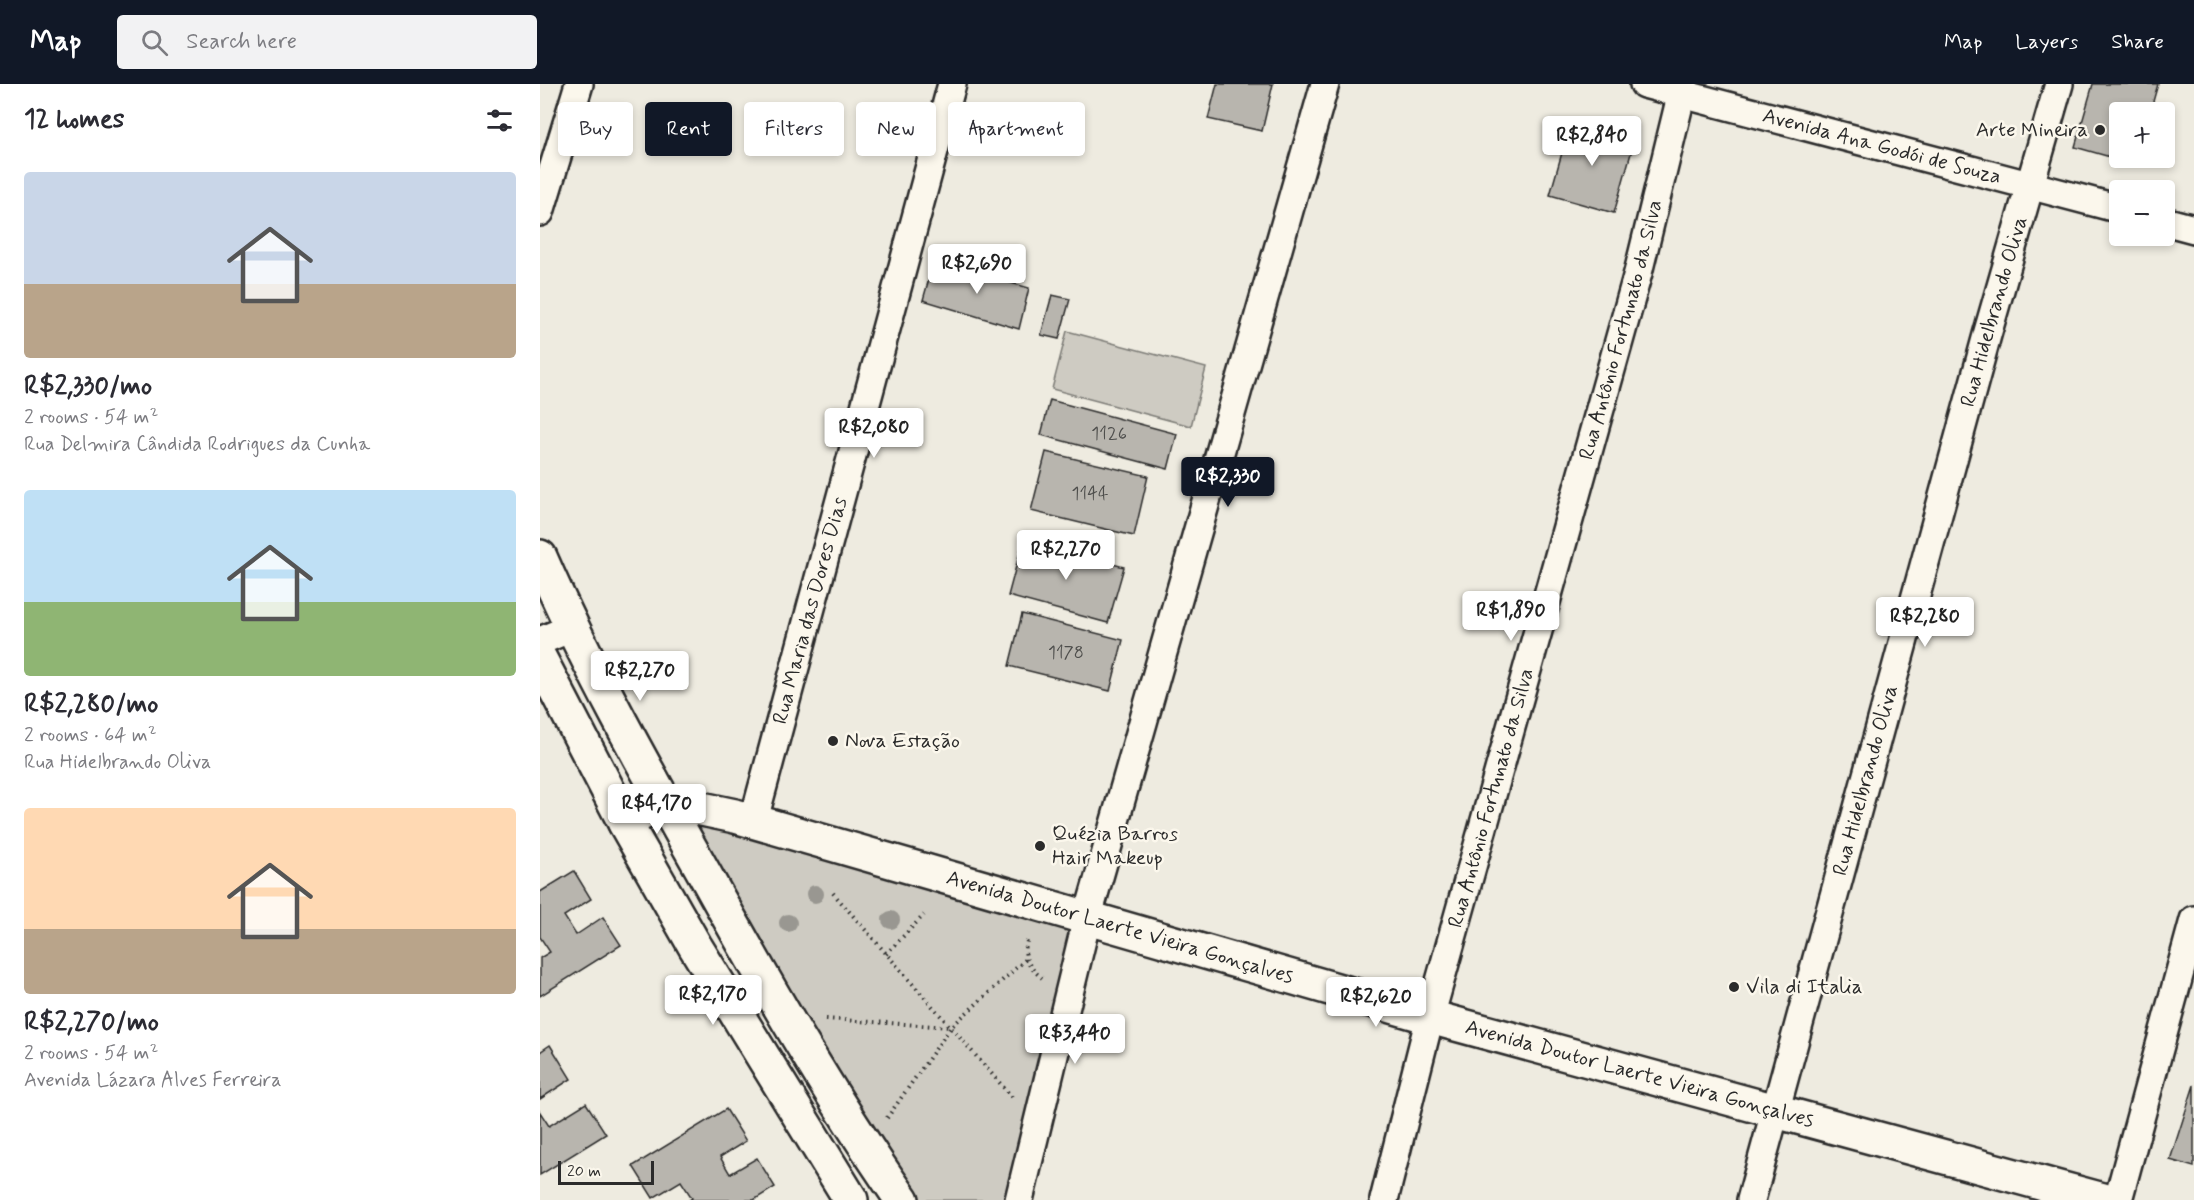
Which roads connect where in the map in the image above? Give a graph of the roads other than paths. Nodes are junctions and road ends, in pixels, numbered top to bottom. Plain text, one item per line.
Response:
1 (579, 84) edge
2 (952, 84) edge
3 (1325, 84) edge
4 (1644, 84) edge
5 (2059, 84) edge
6 (1683, 90) edge
7 (2032, 184) junction
8 (2109, 205) edge
9 (540, 212) edge
10 (2175, 224) edge
11 (2194, 229) edge
12 (540, 557) edge
13 (571, 628) junction
14 (540, 641) edge
15 (540, 659) edge
16 (664, 801) junction
17 (625, 823) junction
18 (753, 823) junction
19 (1087, 919) junction
20 (2194, 920) edge
21 (1430, 1017) junction
22 (1776, 1111) junction
23 (850, 1200) edge
24 (902, 1200) edge
25 (1019, 1200) edge
26 (1384, 1200) edge
27 (1751, 1200) edge
28 (2103, 1200) edge
29 (2118, 1200) edge

1 - 9 street
2 - 18 street, Rua Maria das Dores Dias
3 - 19 street
4 - 6 street, Avenida Ana Godói de Souza
5 - 7 street, Rua Hidelbrando Oliva
6 - 7 street, Avenida Ana Godói de Souza
6 - 21 street, Rua Antônio Fortunato da Silva
7 - 8 street, Avenida Ana Godói de Souza
7 - 22 street, Rua Hidelbrando Oliva
10 - 11 street
12 - 13 street
13 - 14 street
13 - 16 street
15 - 17 street
16 - 17 street
16 - 18 street, Avenida Doutor Laerte Vieira Gonçalves
16 - 24 street
17 - 23 street
18 - 19 street, Avenida Doutor Laerte Vieira Gonçalves
19 - 21 street, Avenida Doutor Laerte Vieira Gonçalves
19 - 25 street
20 - 29 street
21 - 22 street, Avenida Doutor Laerte Vieira Gonçalves
21 - 26 street, Rua Antônio Fortunato da Silva
22 - 27 street, Rua Hidelbrando Oliva
22 - 28 street, Avenida Doutor Laerte Vieira Gonçalves

